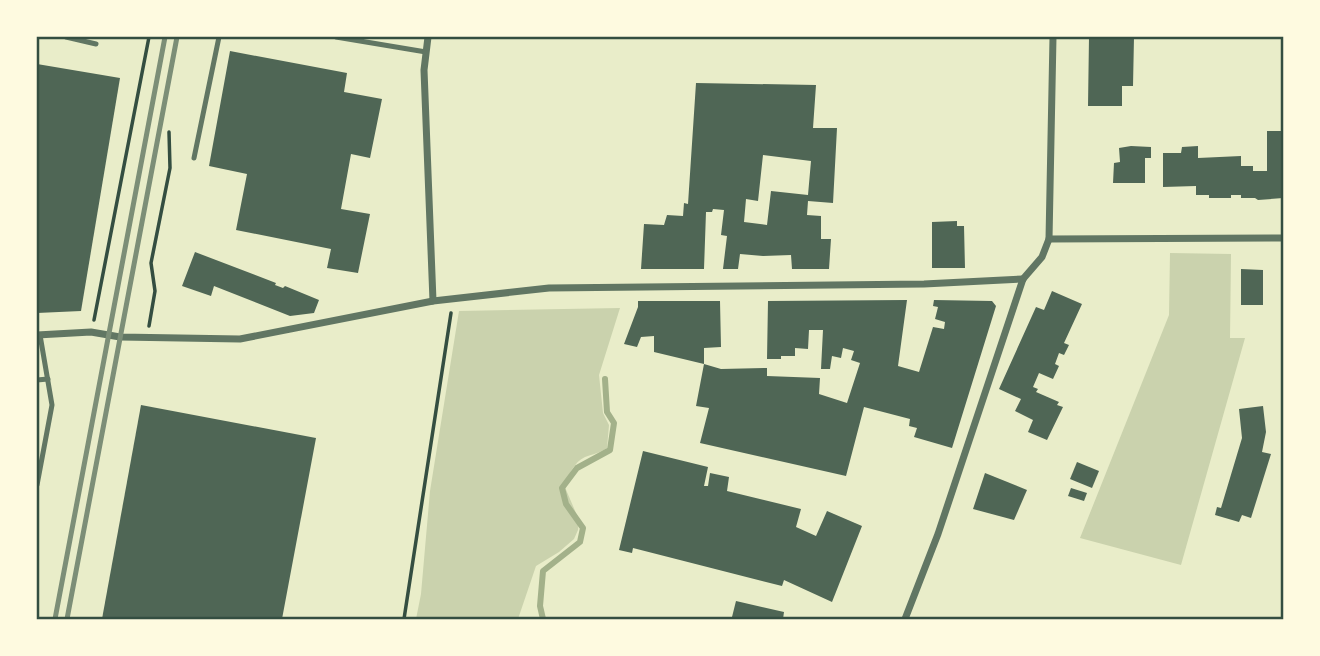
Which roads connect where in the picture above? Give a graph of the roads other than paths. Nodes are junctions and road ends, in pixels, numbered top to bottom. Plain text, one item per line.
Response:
1 (66, 37) edge
2 (219, 37) edge
3 (336, 37) edge
4 (428, 37) edge
5 (1053, 37) edge
6 (96, 44) dead end
7 (426, 52) junction
8 (194, 158) dead end
9 (1283, 238) edge
10 (1049, 239) junction
11 (1023, 279) junction
12 (433, 302) junction
13 (39, 335) edge
14 (48, 379) junction
15 (37, 380) edge
16 (37, 485) edge
17 (905, 619) edge

1 - 6 lane
2 - 8 lane
3 - 7 lane
4 - 7 street
5 - 10 street
7 - 12 street
9 - 10 street
10 - 11 street
11 - 12 street
11 - 17 street
12 - 13 street
13 - 14 lane
14 - 15 lane
14 - 16 lane

